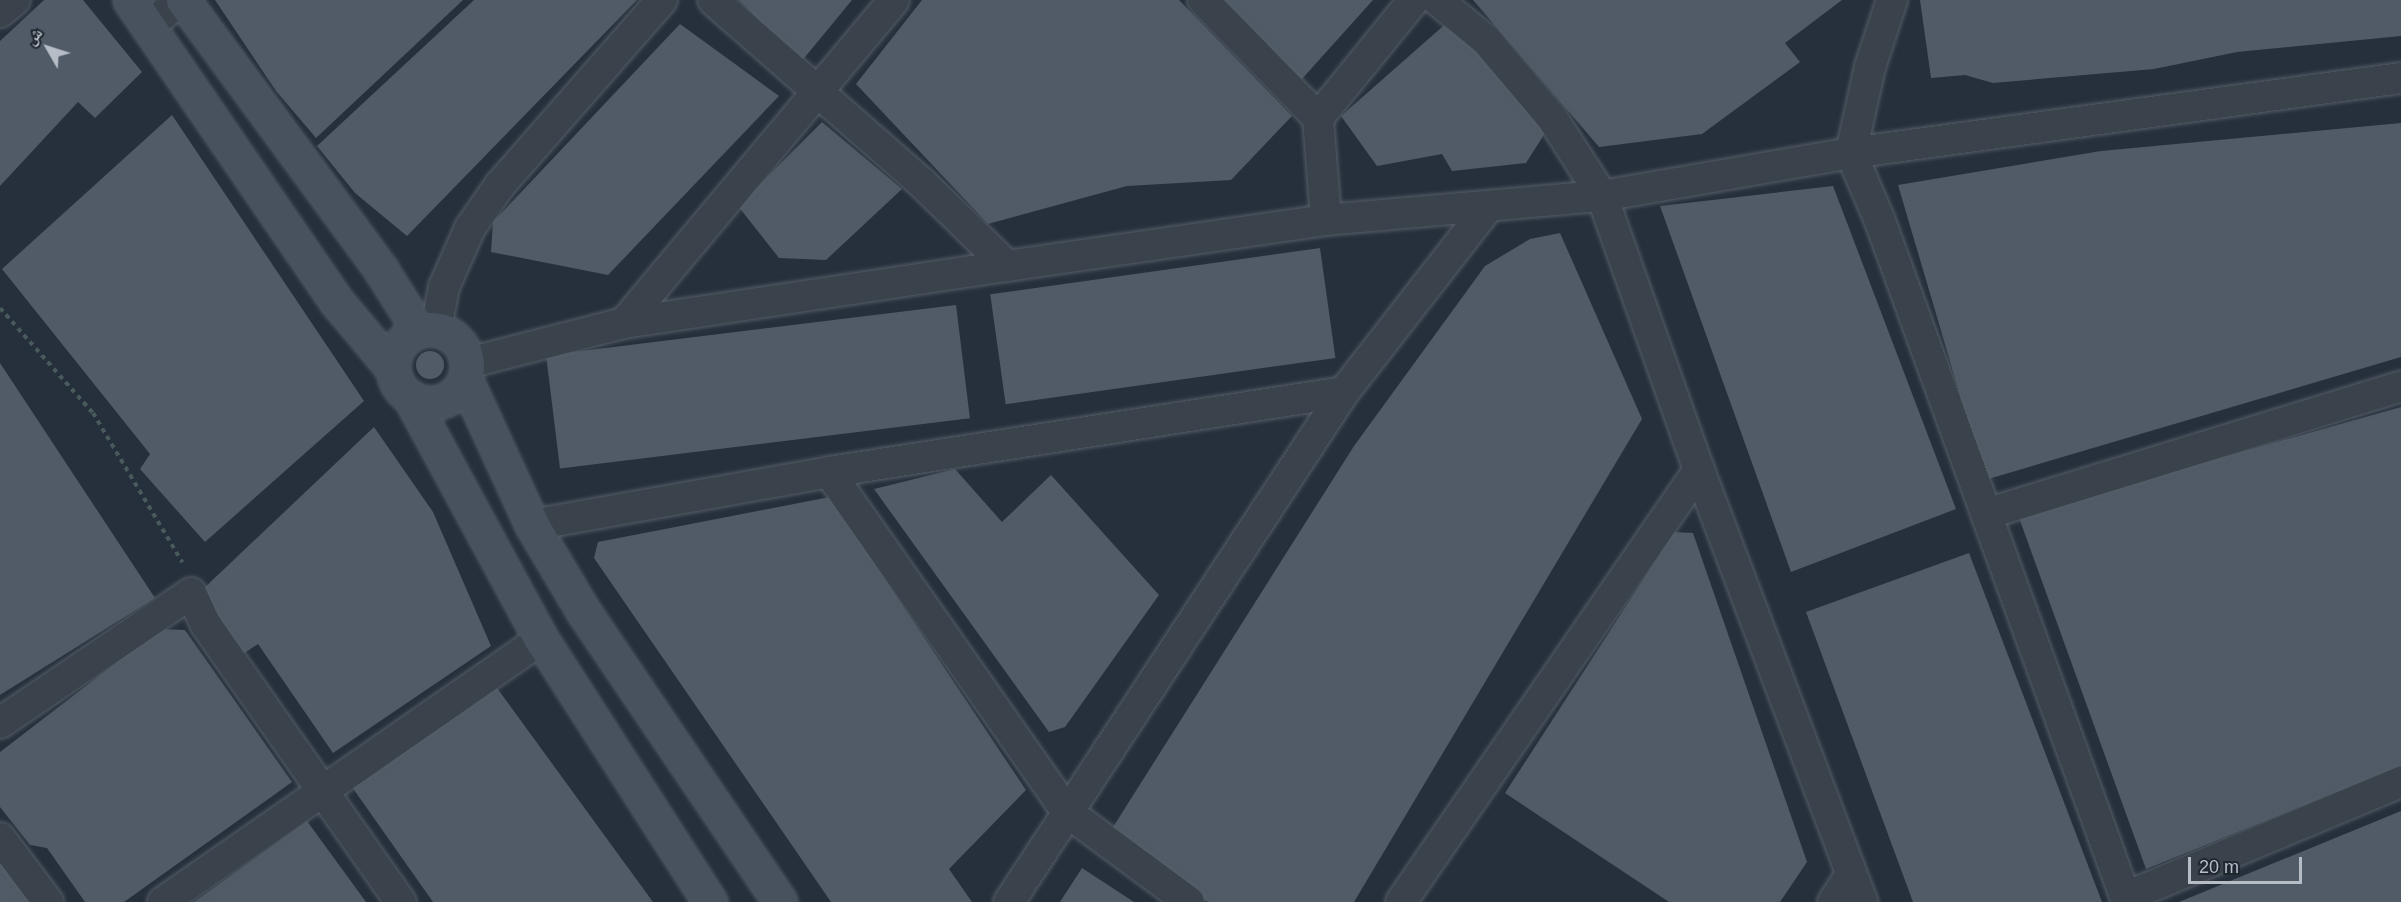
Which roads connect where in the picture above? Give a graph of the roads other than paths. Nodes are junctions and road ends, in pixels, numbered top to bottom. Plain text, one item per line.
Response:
1 (15, 0) edge
2 (130, 0) edge
3 (182, 0) edge
4 (662, 0) edge
5 (713, 0) edge
6 (894, 0) edge
7 (1203, 0) edge
8 (1414, 0) edge
9 (1437, 0) edge
10 (1892, 0) edge
11 (0, 12) edge
12 (148, 27) junction
13 (2401, 78) edge
14 (817, 94) junction
15 (1318, 118) junction
16 (1851, 153) junction
17 (1602, 196) junction
18 (1486, 208) junction
19 (1326, 220) junction
20 (1007, 266) junction
21 (624, 323) junction
22 (428, 330) junction
23 (393, 369) junction
24 (467, 371) junction
25 (2401, 386) edge
26 (1344, 392) junction
27 (410, 397) junction
28 (1699, 470) junction
29 (829, 472) junction
30 (1986, 514) junction
31 (532, 525) junction
32 (541, 639) junction
33 (0, 723) edge
34 (2401, 782) edge
35 (324, 789) junction
36 (1066, 811) junction
37 (0, 838) edge
38 (1856, 889) edge
39 (2126, 900) edge
40 (48, 902) edge
41 (164, 902) edge
42 (401, 902) edge
43 (710, 902) edge
44 (780, 902) edge
45 (1009, 902) edge
46 (1189, 902) edge
47 (1401, 902) edge
48 (1833, 902) edge

1 - 11 street
2 - 12 street
3 - 12 street
3 - 22 street
4 - 22 street
5 - 14 street
6 - 14 street
7 - 15 street
8 - 15 street
9 - 17 street
10 - 16 street
12 - 23 street
13 - 16 street
14 - 20 street
14 - 21 street
15 - 19 street
16 - 17 street
16 - 30 street
17 - 18 street
17 - 28 street
18 - 19 street
18 - 26 street
19 - 20 street
20 - 21 street
21 - 24 street
22 - 23 street
22 - 24 street
23 - 27 street
24 - 27 street
24 - 31 street
25 - 30 street
26 - 29 street
26 - 36 street
27 - 32 street
28 - 38 street
28 - 47 street
29 - 31 street
29 - 36 street
30 - 39 street
31 - 44 street
32 - 35 street
32 - 43 street
33 - 35 street
34 - 39 street
35 - 41 street
35 - 42 street
36 - 45 street
36 - 46 street
37 - 40 street
38 - 48 street

